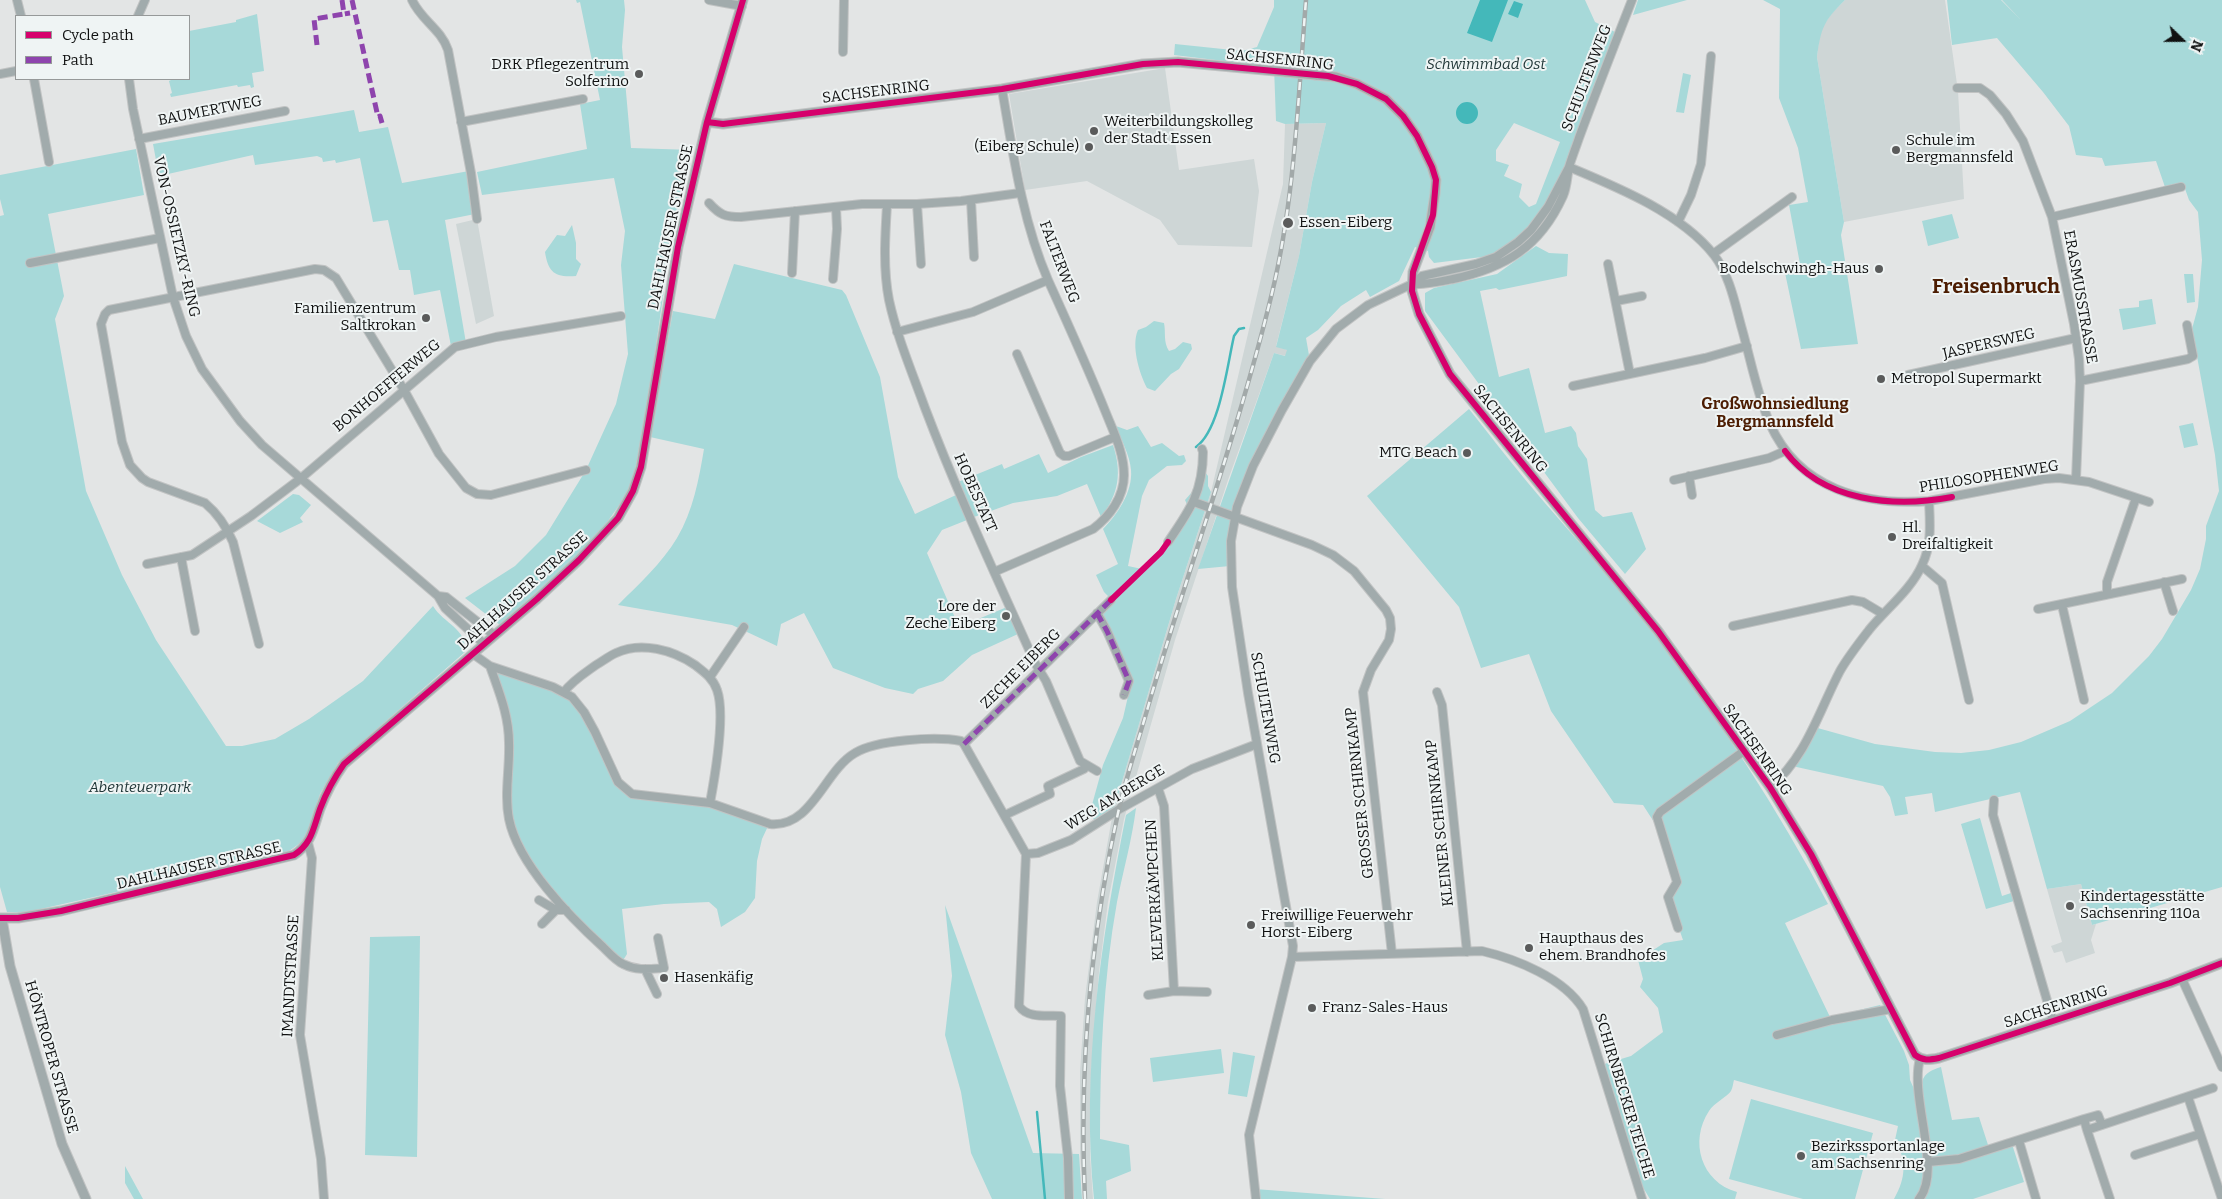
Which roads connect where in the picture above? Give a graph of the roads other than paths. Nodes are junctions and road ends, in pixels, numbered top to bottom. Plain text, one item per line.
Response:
1 (17, 0) edge
2 (145, 0) edge
3 (412, 0) edge
4 (709, 0) edge
5 (844, 0) edge
6 (1632, 0) edge
7 (743, 3) edge
8 (21, 15) edge
9 (138, 15) edge
10 (843, 52) dead end
11 (1711, 56) dead end
12 (15, 71) edge
13 (0, 74) edge
14 (34, 80) edge
15 (129, 80) edge
16 (1957, 88) dead end
17 (1002, 89) junction
18 (583, 99) dead end
19 (285, 110) dead end
20 (462, 122) junction
21 (707, 122) junction
22 (139, 139) junction
23 (49, 162) dead end
24 (1569, 167) junction
25 (2181, 187) dead end
26 (1020, 193) junction
27 (1792, 197) dead end
28 (971, 200) junction
29 (709, 203) dead end
30 (917, 204) junction
31 (887, 205) junction
32 (836, 207) junction
33 (795, 211) junction
34 (2052, 218) junction
35 (477, 219) dead end
36 (1678, 222) junction
37 (160, 238) junction
38 (1713, 254) junction
39 (974, 257) dead end
40 (30, 263) dead end
41 (921, 264) dead end
42 (1608, 264) dead end
43 (792, 273) dead end
44 (833, 279) dead end
45 (1048, 280) junction
46 (1412, 284) junction
47 (1642, 296) dead end
48 (173, 297) junction
49 (1616, 302) junction
50 (621, 316) dead end
51 (2187, 325) dead end
52 (897, 332) junction
53 (2076, 338) junction
54 (1747, 346) junction
55 (1017, 354) dead end
56 (1630, 374) junction
57 (1908, 375) dead end
58 (2080, 381) junction
59 (1572, 386) dead end
60 (404, 390) junction
61 (1115, 437) junction
62 (1202, 449) dead end
63 (1785, 451) junction
64 (586, 470) dead end
65 (1689, 476) junction
66 (300, 479) junction
67 (2076, 479) junction
68 (1674, 480) dead end
69 (1692, 495) dead end
70 (2136, 498) junction
71 (1929, 501) junction
72 (1194, 502) junction
73 (2149, 502) dead end
74 (1234, 517) junction
75 (228, 531) junction
76 (1168, 542) dead end
77 (181, 557) junction
78 (147, 564) dead end
79 (1922, 566) junction
80 (994, 572) junction
81 (2182, 579) dead end
82 (2164, 582) junction
83 (2107, 594) junction
84 (438, 596) junction
85 (1111, 600) dead end
86 (2062, 604) junction
87 (2038, 610) dead end
88 (2173, 610) dead end
89 (1097, 613) junction
90 (1883, 614) junction
91 (1733, 626) dead end
92 (744, 627) dead end
93 (194, 631) dead end
94 (494, 636) junction
95 (259, 644) dead end
96 (484, 644) junction
97 (472, 654) junction
98 (490, 666) junction
99 (1040, 670) junction
100 (710, 677) junction
101 (564, 692) junction
102 (1437, 692) dead end
103 (1124, 695) dead end
104 (1969, 700) dead end
105 (2084, 700) dead end
106 (964, 744) junction
107 (1257, 744) junction
108 (1744, 751) junction
109 (1086, 766) junction
110 (1097, 771) dead end
111 (1770, 787) junction
112 (1158, 788) junction
113 (1994, 800) dead end
114 (710, 803) junction
115 (1004, 815) junction
116 (308, 843) junction
117 (1026, 854) junction
118 (539, 900) dead end
119 (556, 910) junction
120 (566, 910) junction
121 (1, 918) edge
122 (542, 924) dead end
123 (1678, 928) dead end
124 (658, 938) dead end
125 (1467, 952) junction
126 (1392, 954) junction
127 (1292, 957) junction
128 (2222, 963) edge
129 (645, 969) junction
130 (2182, 979) junction
131 (1174, 991) junction
132 (1207, 992) dead end
133 (657, 994) dead end
134 (1148, 995) dead end
135 (1891, 1009) junction
136 (2053, 1021) junction
137 (1777, 1035) dead end
138 (1920, 1059) junction
139 (2222, 1067) edge
140 (2213, 1088) dead end
141 (2188, 1097) junction
142 (2084, 1119) junction
143 (2102, 1125) junction
144 (2087, 1130) junction
145 (2200, 1134) junction
146 (2019, 1141) junction
147 (2135, 1155) dead end
148 (1928, 1162) junction
149 (86, 1199) edge
150 (324, 1199) edge
151 (1069, 1199) edge
152 (1256, 1199) edge
153 (1642, 1199) edge
154 (1919, 1199) edge
155 (2036, 1199) edge
156 (2110, 1199) edge
157 (2222, 1199) edge

1 - 8 street
2 - 9 street
3 - 20 street
4 - 7 street, DAHLHAUSER STRASSE
5 - 10 street
6 - 24 street, SCHULTENWEG
7 - 21 street, DAHLHAUSER STRASSE
11 - 36 street
12 - 13 street
14 - 23 street
15 - 22 street, VON-OSSIETZKY-RING
16 - 34 street, ERASMUSSTRASSE
17 - 21 street, SACHSENRING
17 - 26 street, FALTERWEG
17 - 46 street, SACHSENRING, bridge
18 - 20 street
19 - 22 street, BAUMERTWEG
20 - 35 street
21 - 94 street, DAHLHAUSER STRASSE
22 - 37 street, VON-OSSIETZKY-RING
24 - 36 street, PHILOSOPHENWEG
24 - 46 street, SCHULTENWEG
25 - 34 street, ERASMUSSTRASSE
26 - 28 street
26 - 45 street, FALTERWEG
27 - 38 street
28 - 30 street
28 - 39 street
29 - 33 street
30 - 31 street
30 - 41 street
31 - 32 street
31 - 52 street, HOBESTATT
32 - 33 street
32 - 44 street
33 - 43 street
34 - 53 street, ERASMUSSTRASSE
36 - 38 street, PHILOSOPHENWEG
37 - 40 street
37 - 48 street, VON-OSSIETZKY-RING
38 - 54 street, PHILOSOPHENWEG
42 - 49 street
45 - 52 street
45 - 61 street, FALTERWEG
46 - 74 street, SCHULTENWEG
46 - 108 street, SACHSENRING
47 - 49 street
48 - 60 street
48 - 66 street, VON-OSSIETZKY-RING
48 - 75 street
49 - 56 street
50 - 60 street, BONHOEFFERWEG
51 - 58 street, ERASMUSSTRASSE
52 - 80 street, HOBESTATT
53 - 57 street, JASPERSWEG
53 - 58 street, ERASMUSSTRASSE
54 - 56 street
54 - 63 street, PHILOSOPHENWEG
55 - 61 street
56 - 59 street
58 - 67 street, ERASMUSSTRASSE
60 - 64 street
60 - 66 street, BONHOEFFERWEG
61 - 80 street, FALTERWEG
62 - 72 street
63 - 65 street
63 - 71 street, PHILOSOPHENWEG
65 - 68 street
65 - 69 street
66 - 75 street, BONHOEFFERWEG
66 - 84 street, VON-OSSIETZKY-RING
67 - 70 street, PHILOSOPHENWEG
67 - 71 street, PHILOSOPHENWEG
70 - 73 street, PHILOSOPHENWEG
70 - 83 street
71 - 79 street
72 - 74 street
72 - 76 street
74 - 107 street, SCHULTENWEG
74 - 126 street, GROSSER SCHIRNKAMP
75 - 77 street, BONHOEFFERWEG
75 - 95 street
77 - 78 street, BONHOEFFERWEG
77 - 93 street
79 - 90 street
79 - 104 street
80 - 99 street, HOBESTATT
81 - 82 street
82 - 83 street
82 - 88 street
83 - 86 street
84 - 94 street, VON-OSSIETZKY-RING
84 - 96 street, VON-OSSIETZKY-RING
85 - 89 street, ZECHE EIBERG
86 - 87 street
86 - 105 street
89 - 99 street, ZECHE EIBERG
89 - 103 street
90 - 91 street
90 - 111 street
92 - 100 street
94 - 96 street, DAHLHAUSER STRASSE
96 - 97 street, DAHLHAUSER STRASSE
97 - 98 street
97 - 116 street, DAHLHAUSER STRASSE
98 - 101 street
98 - 120 street
99 - 106 street, ZECHE EIBERG
99 - 109 street, HOBESTATT
100 - 101 street
100 - 114 street
101 - 114 street
102 - 125 street, KLEINER SCHIRNKAMP
106 - 114 street
106 - 115 street
107 - 112 street, WEG AM BERGE
107 - 127 street, SCHULTENWEG
108 - 111 street, SACHSENRING
108 - 123 street
109 - 110 street
109 - 115 street
111 - 135 street, SACHSENRING
112 - 117 street, WEG AM BERGE
112 - 131 street, KLEVERKÄMPCHEN
113 - 136 street, SACHSENRING
115 - 117 street
116 - 121 street, DAHLHAUSER STRASSE
116 - 150 street, IMANDTSTRASSE
117 - 151 street
118 - 119 street
119 - 120 street
119 - 122 street
120 - 129 street
121 - 149 street, HÖNTROPER STRASSE
124 - 129 street
125 - 126 street, SCHIRNBECKER TEICHE
125 - 153 street, SCHIRNBECKER TEICHE
126 - 127 street, SCHIRNBECKER TEICHE
127 - 152 street, SCHULTENWEG
128 - 130 street, SACHSENRING
129 - 133 street
130 - 136 street, SACHSENRING
130 - 139 street
131 - 132 street
131 - 134 street
135 - 137 street
135 - 138 street, SACHSENRING
136 - 138 street, SACHSENRING
138 - 148 street
140 - 141 street
141 - 143 street
141 - 145 street
142 - 143 street
142 - 144 street
142 - 146 street
143 - 144 street
144 - 156 street
145 - 147 street
145 - 157 street
146 - 148 street
146 - 155 street
148 - 154 street

